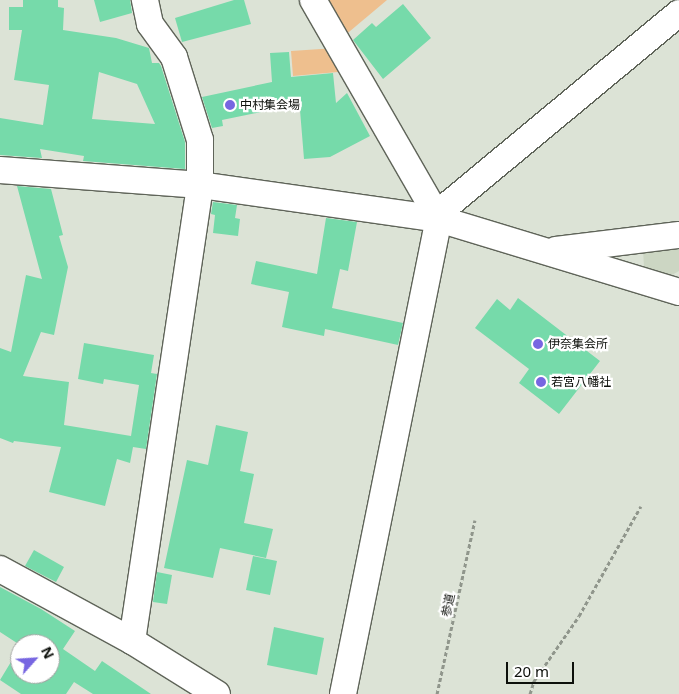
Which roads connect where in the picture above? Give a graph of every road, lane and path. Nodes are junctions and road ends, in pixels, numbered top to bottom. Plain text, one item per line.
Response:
1 (145, 0) edge
2 (313, 0) edge
3 (675, 25) edge
4 (0, 170) edge
5 (200, 185) junction
6 (439, 219) junction
7 (679, 235) edge
8 (545, 251) junction
9 (679, 292) edge
10 (641, 506) dead end
11 (475, 520) dead end
12 (0, 569) edge
13 (132, 641) junction
14 (217, 694) edge
15 (343, 694) edge
16 (437, 694) edge
17 (530, 694) edge

1 - 5 street
2 - 6 street
3 - 6 street
4 - 5 street
5 - 6 street
5 - 13 street
6 - 8 street
6 - 15 street
7 - 8 street
8 - 9 street
10 - 17 path
11 - 16 path, 参道
12 - 13 street
13 - 14 street

